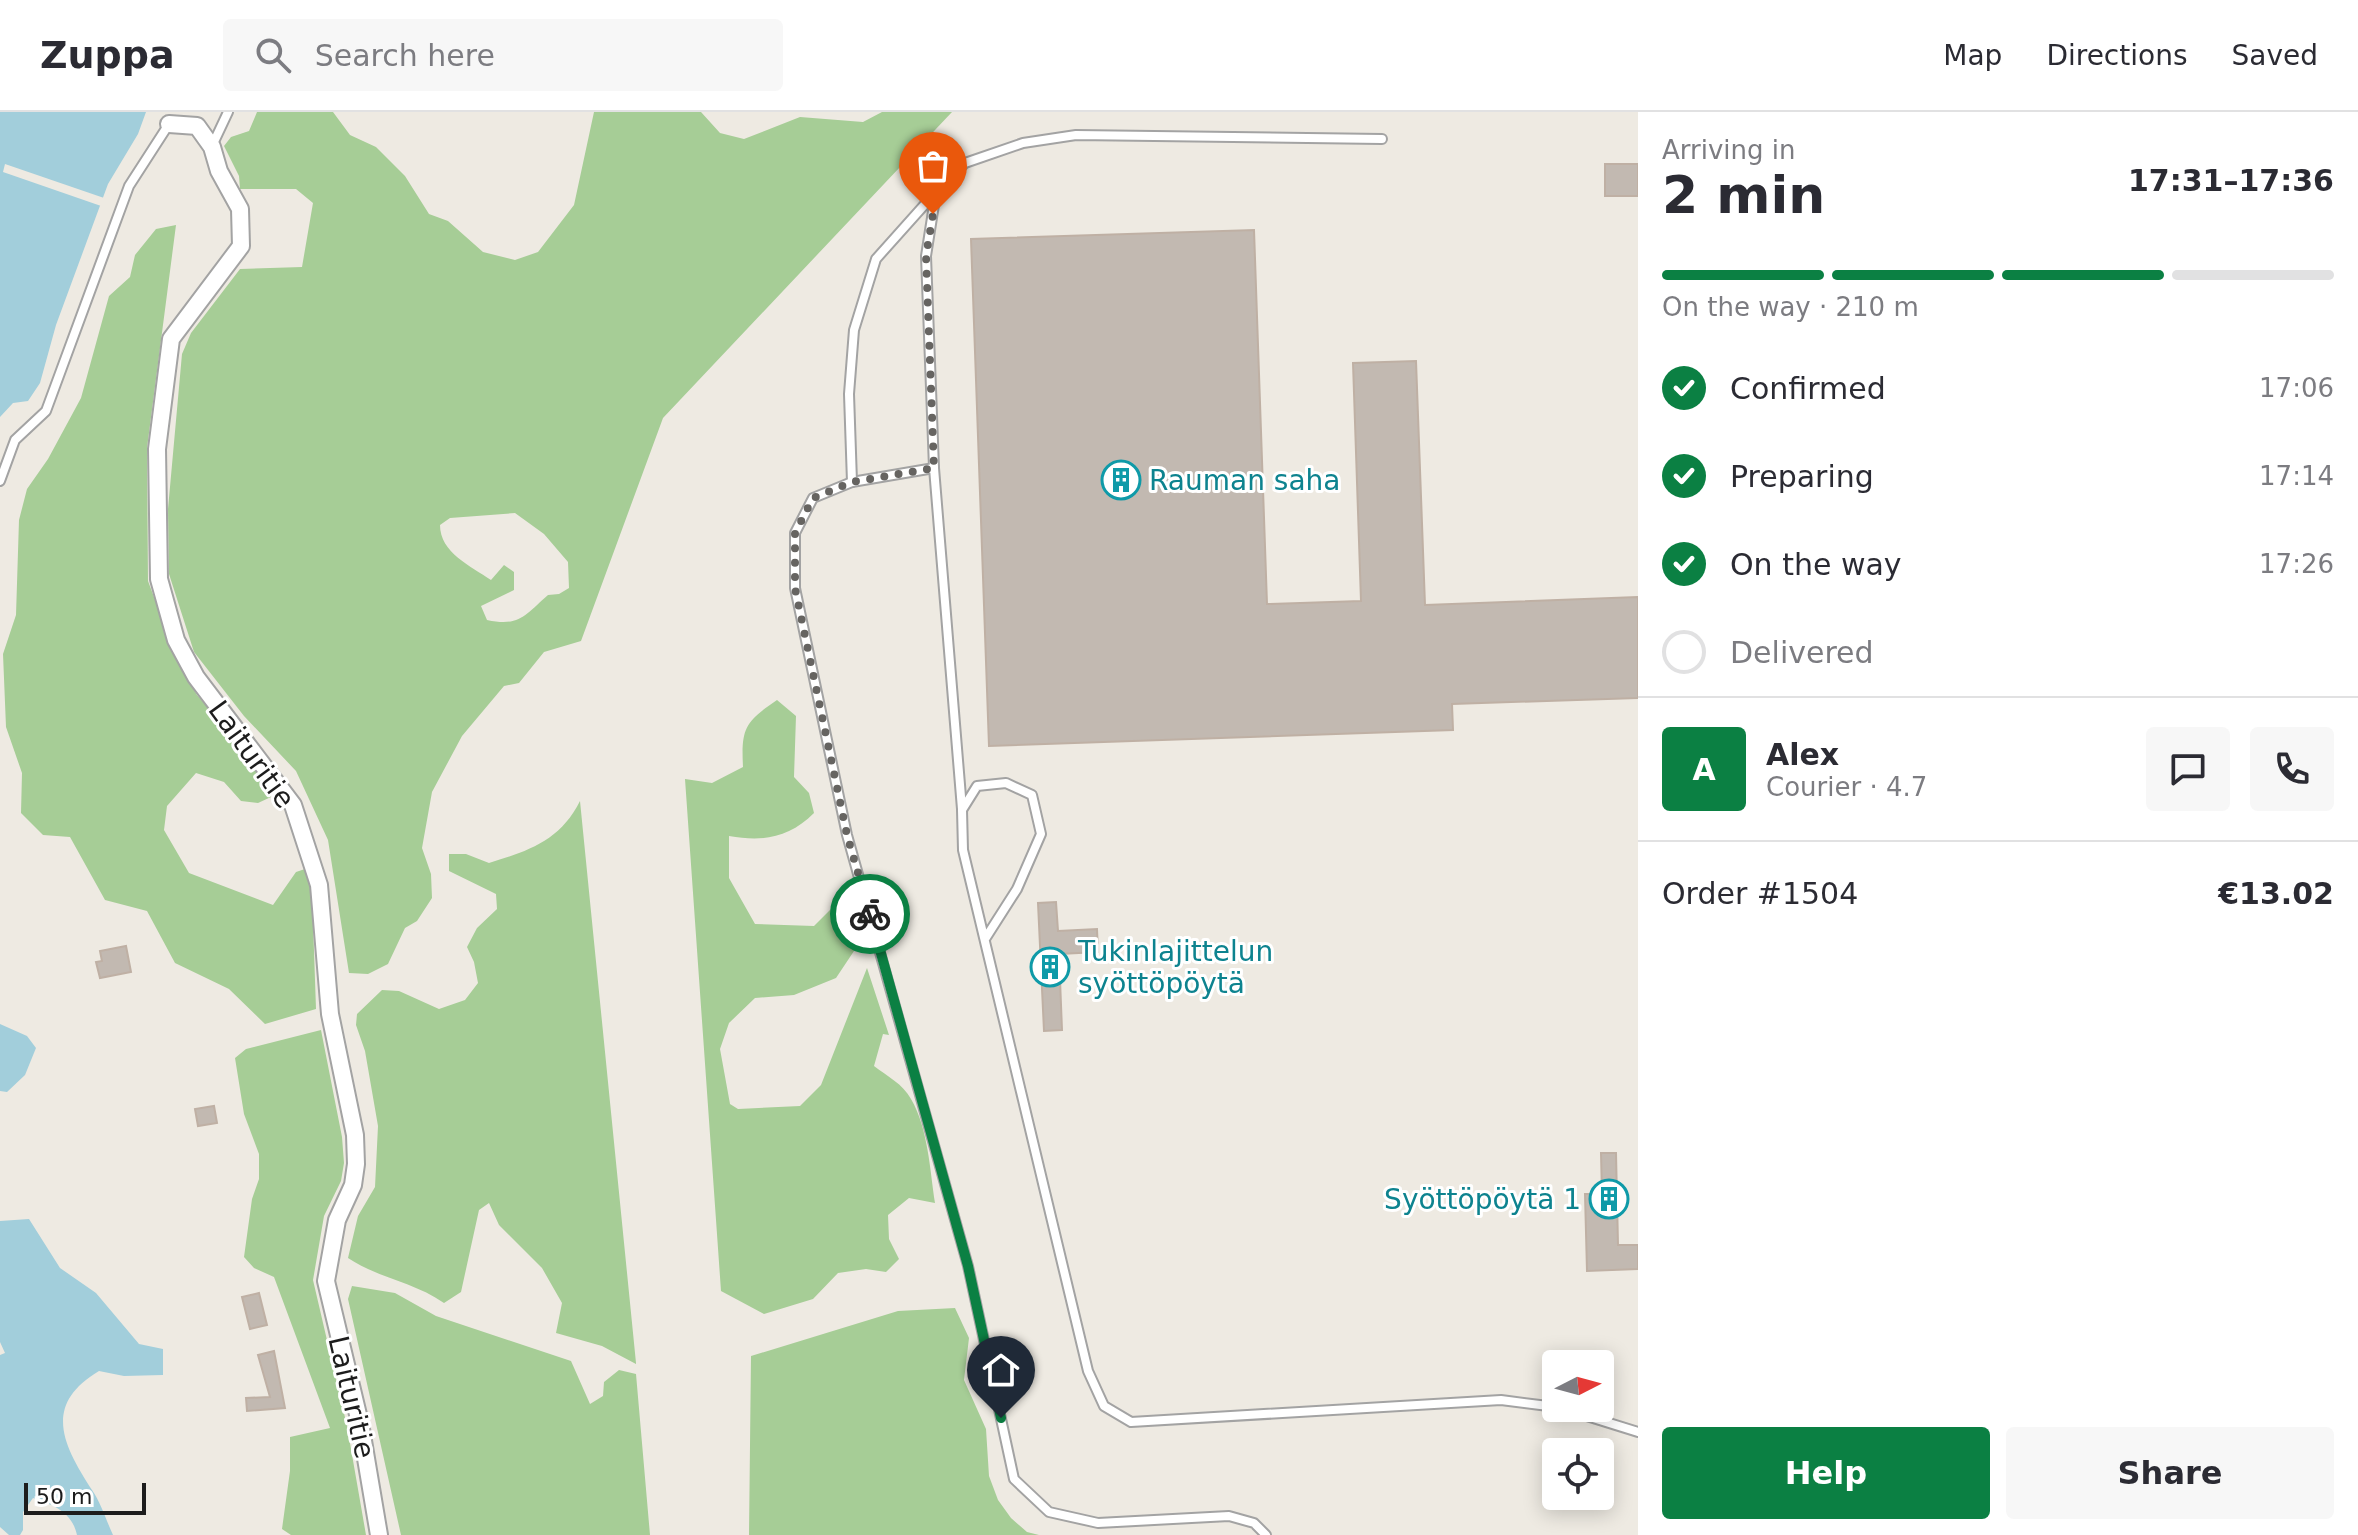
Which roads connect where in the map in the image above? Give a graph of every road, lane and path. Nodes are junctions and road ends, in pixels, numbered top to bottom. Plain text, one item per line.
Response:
1 (228, 112) edge
2 (169, 124) joint
3 (1382, 139) dead end
4 (212, 147) junction
5 (936, 192) junction
6 (934, 468) junction
7 (0, 481) edge
8 (852, 482) junction
9 (962, 810) junction
10 (985, 939) junction
11 (1542, 1405) edge
12 (1606, 1422) edge
13 (1638, 1432) edge
14 (379, 1535) edge
15 (1266, 1535) edge

1 - 4 lane
2 - 4 street
2 - 7 lane
3 - 5 lane
4 - 14 street, Laituritie
5 - 6 lane
5 - 8 lane
6 - 8 lane
6 - 9 lane
8 - 15 lane
9 - 10 lane
9 - 10 lane
10 - 11 lane
12 - 13 lane

